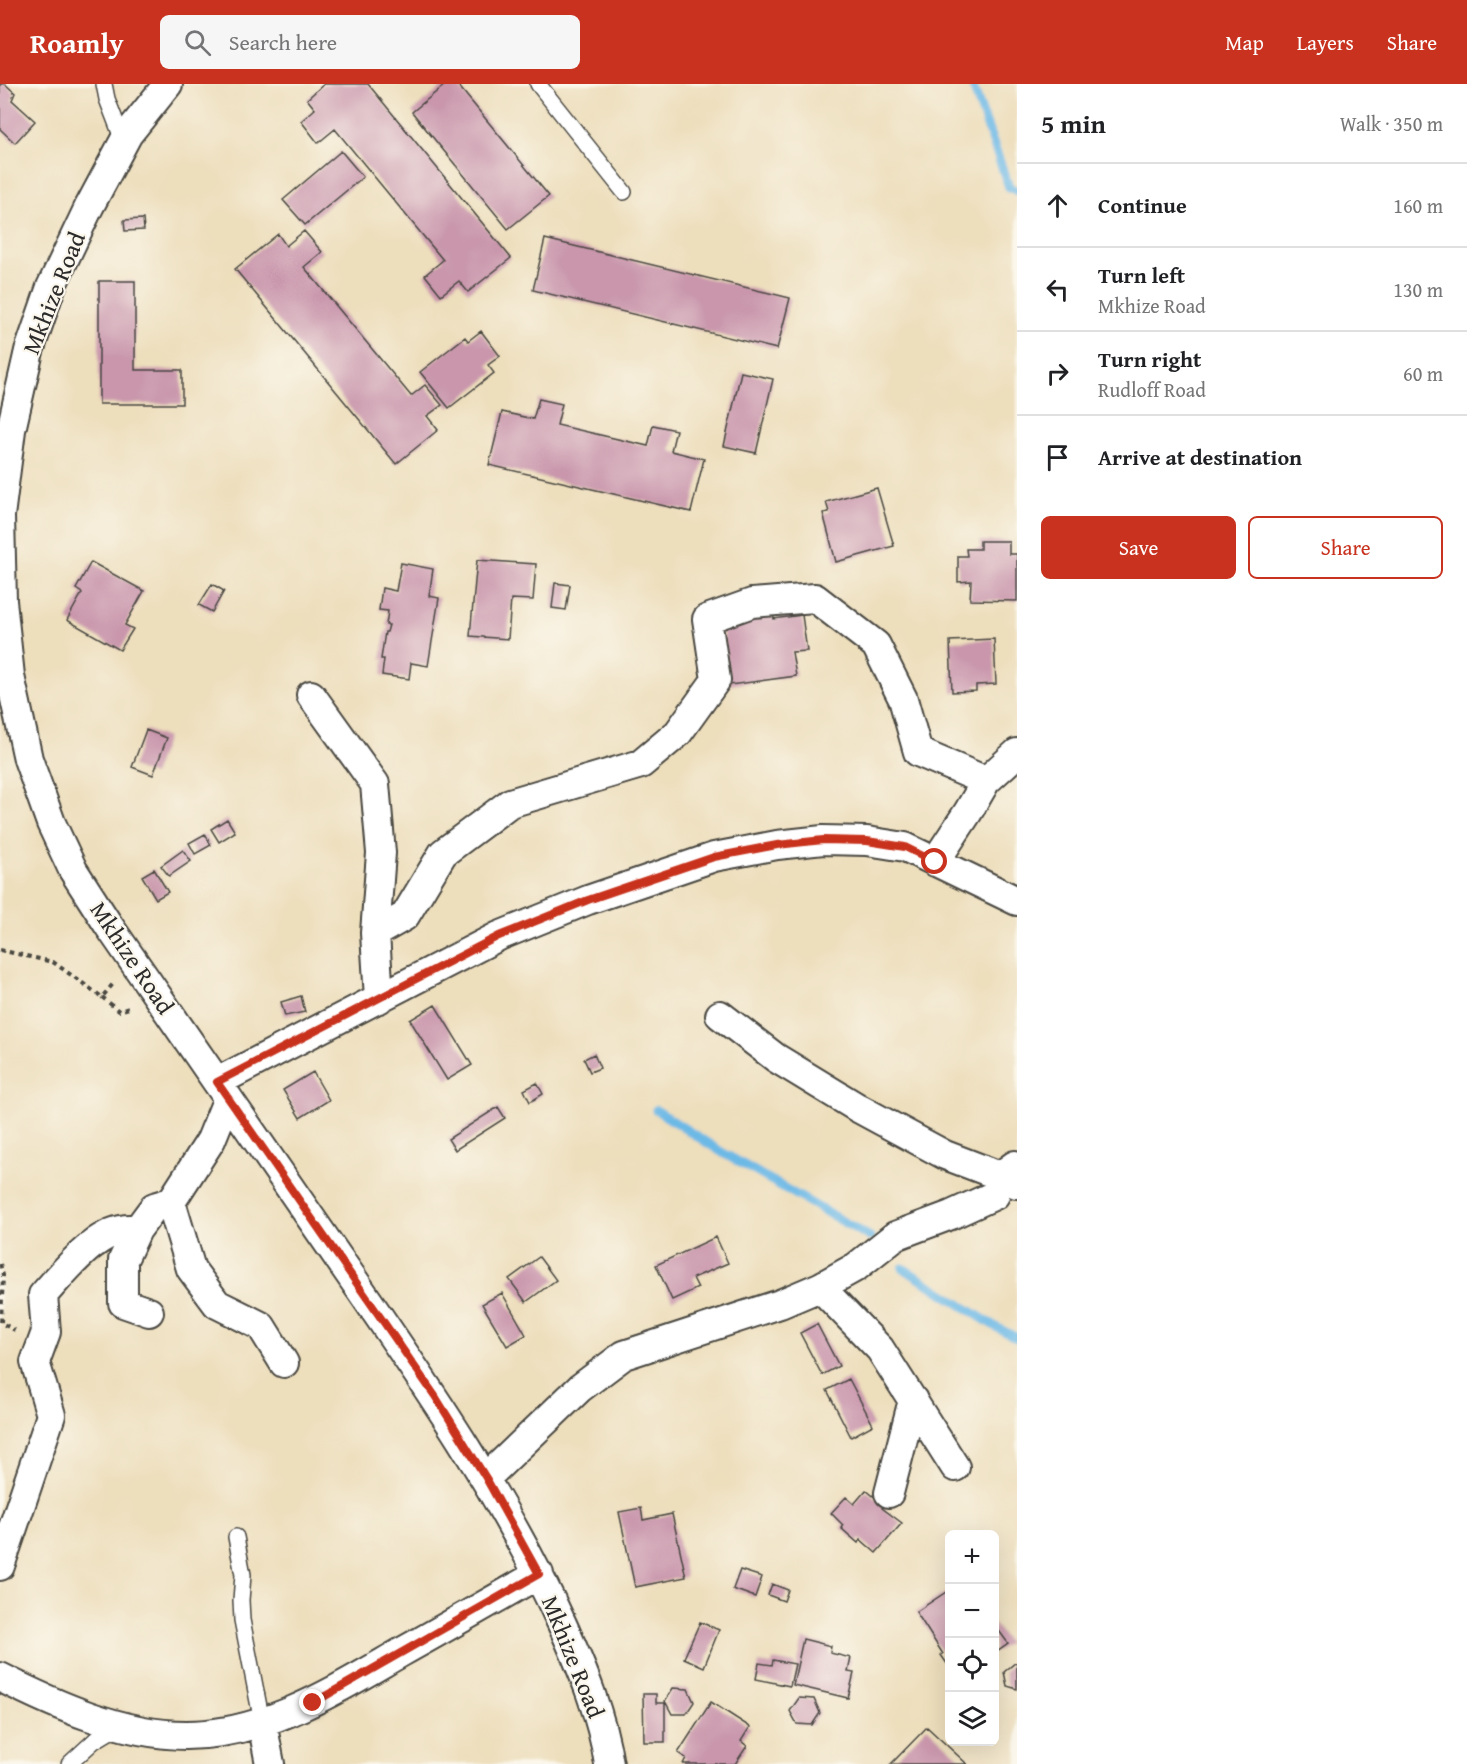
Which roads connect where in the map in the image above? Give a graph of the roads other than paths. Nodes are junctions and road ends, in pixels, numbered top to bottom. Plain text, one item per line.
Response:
1 (104, 84) edge
2 (168, 84) edge
3 (538, 84) edge
4 (124, 143) junction
5 (624, 192) dead end
6 (0, 516) edge
7 (3, 644) edge
8 (311, 695) dead end
9 (1017, 753) edge
10 (986, 781) junction
11 (935, 862) junction
12 (1017, 902) edge
13 (375, 933) junction
14 (379, 999) junction
15 (720, 1015) dead end
16 (223, 1090) junction
17 (1011, 1175) edge
18 (171, 1202) junction
19 (137, 1230) junction
20 (820, 1287) junction
21 (148, 1312) dead end
22 (284, 1363) dead end
23 (913, 1400) junction
24 (955, 1467) dead end
25 (486, 1478) junction
26 (889, 1493) dead end
27 (236, 1537) dead end
28 (0, 1566) edge
29 (539, 1574) junction
30 (0, 1677) edge
31 (262, 1722) junction
32 (122, 1725) junction
33 (69, 1764) edge
34 (270, 1764) edge
35 (609, 1764) edge

1 - 4 lane
2 - 4 street, Mkhize Road
3 - 5 lane
4 - 6 street, Mkhize Road
6 - 7 street, Mkhize Road
7 - 16 street, Mkhize Road
8 - 13 street
9 - 10 street
10 - 11 street
10 - 13 street
11 - 12 street
11 - 14 street
13 - 14 street
14 - 16 street
15 - 17 street
16 - 18 street
16 - 25 street, Mkhize Road
17 - 20 street
18 - 19 street
18 - 22 street
19 - 21 street
19 - 28 street
20 - 23 street
20 - 25 street
23 - 24 street
23 - 26 street
25 - 29 street, Mkhize Road
27 - 31 lane
29 - 31 street
29 - 35 street, Mkhize Road
30 - 32 street
31 - 32 street
31 - 34 street
32 - 33 lane

